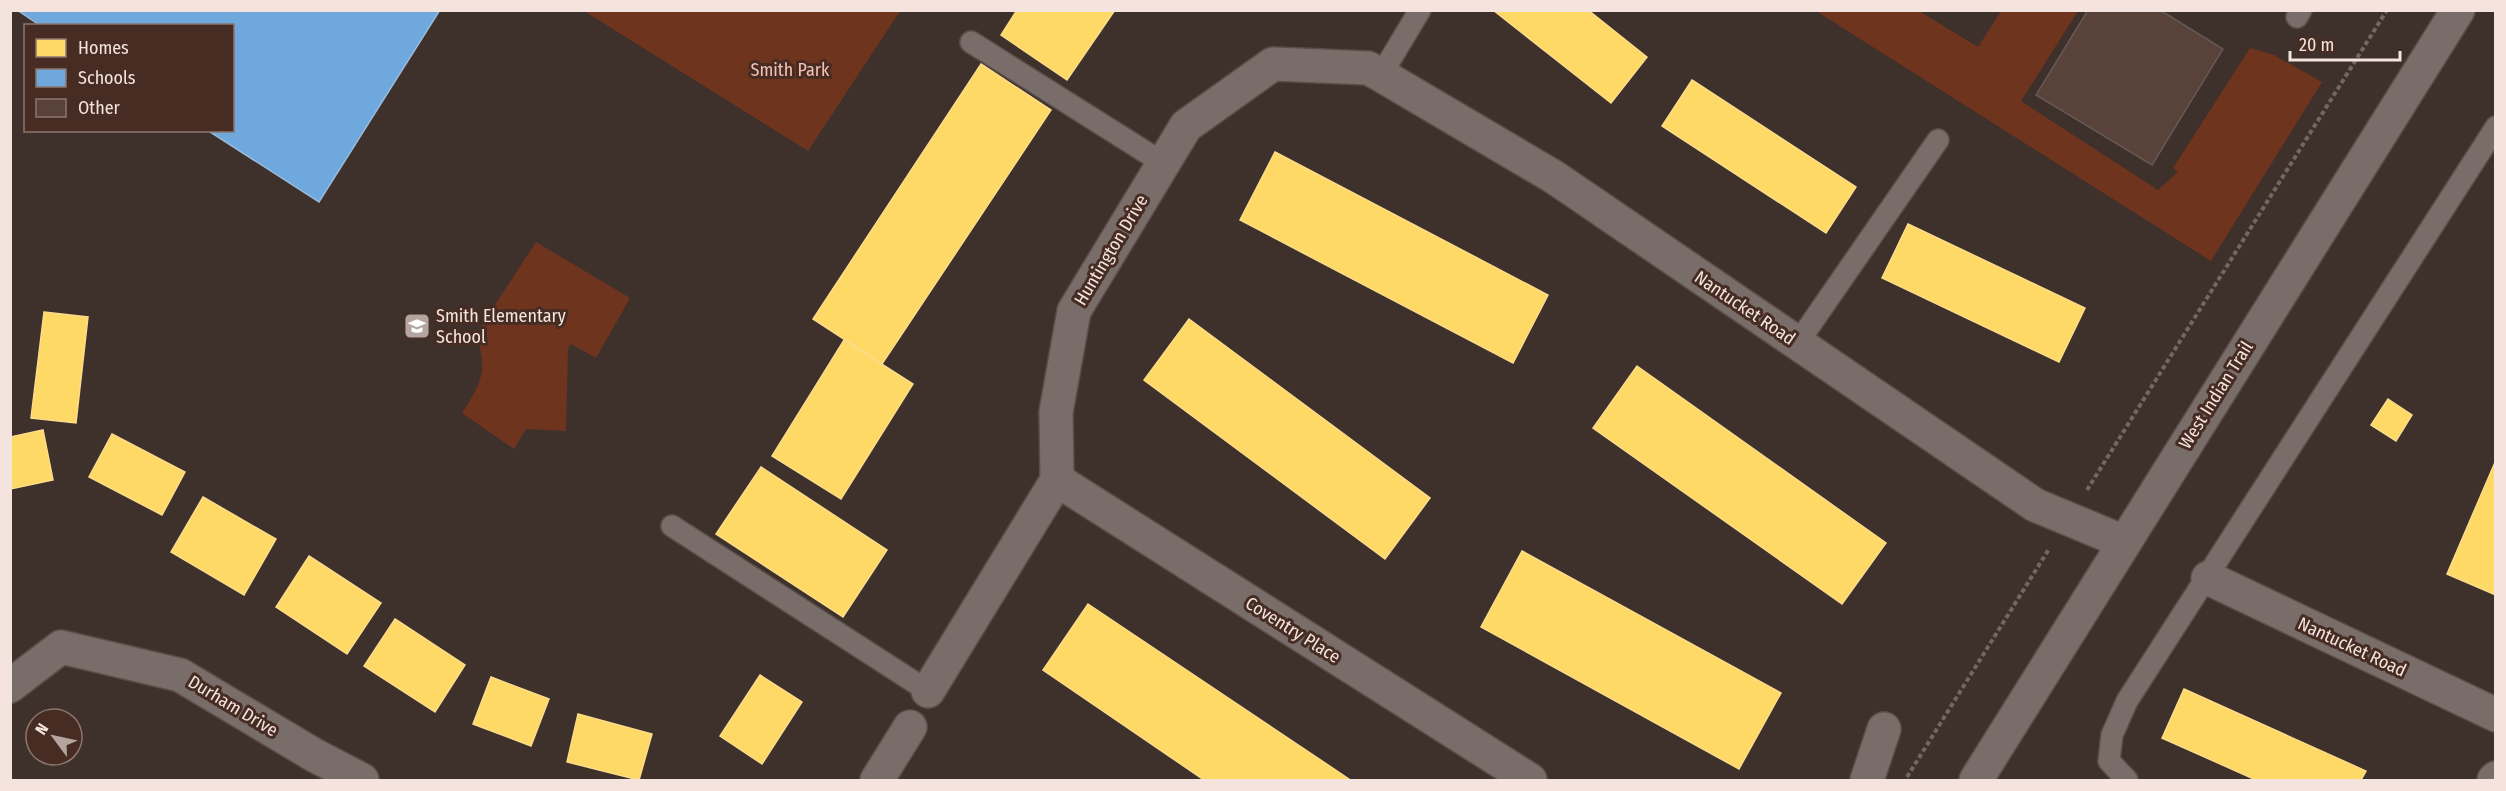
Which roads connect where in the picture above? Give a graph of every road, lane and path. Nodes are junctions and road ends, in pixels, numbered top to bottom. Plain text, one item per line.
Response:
1 (1420, 10) edge
2 (2387, 10) edge
3 (2458, 10) edge
4 (971, 42) dead end
5 (1374, 72) junction
6 (2496, 127) edge
7 (1938, 140) dead end
8 (1163, 163) junction
9 (1797, 344) junction
10 (2106, 460) dead end
11 (1057, 480) junction
12 (672, 526) dead end
13 (2124, 542) junction
14 (2045, 556) dead end
15 (2208, 578) junction
16 (10, 686) edge
17 (928, 691) joint
18 (2496, 715) edge
19 (910, 727) dead end
20 (1884, 729) dead end
21 (362, 780) edge
22 (877, 780) edge
23 (1530, 780) edge
24 (1867, 780) edge
25 (1905, 780) edge
26 (1976, 780) edge
27 (2127, 780) edge

1 - 5 lane
2 - 10 path
3 - 13 street, West Indian Trail
4 - 8 lane
5 - 8 street, Huntington Drive
5 - 9 street, Nantucket Road
6 - 15 lane
7 - 9 lane
8 - 11 street, Huntington Drive
9 - 13 street, Nantucket Road
11 - 17 street
11 - 23 street, Coventry Place
12 - 17 lane
13 - 26 street, West Indian Trail
14 - 25 path
15 - 18 street, Nantucket Road
15 - 27 lane
16 - 21 street, Durham Drive
19 - 22 street
20 - 24 street

